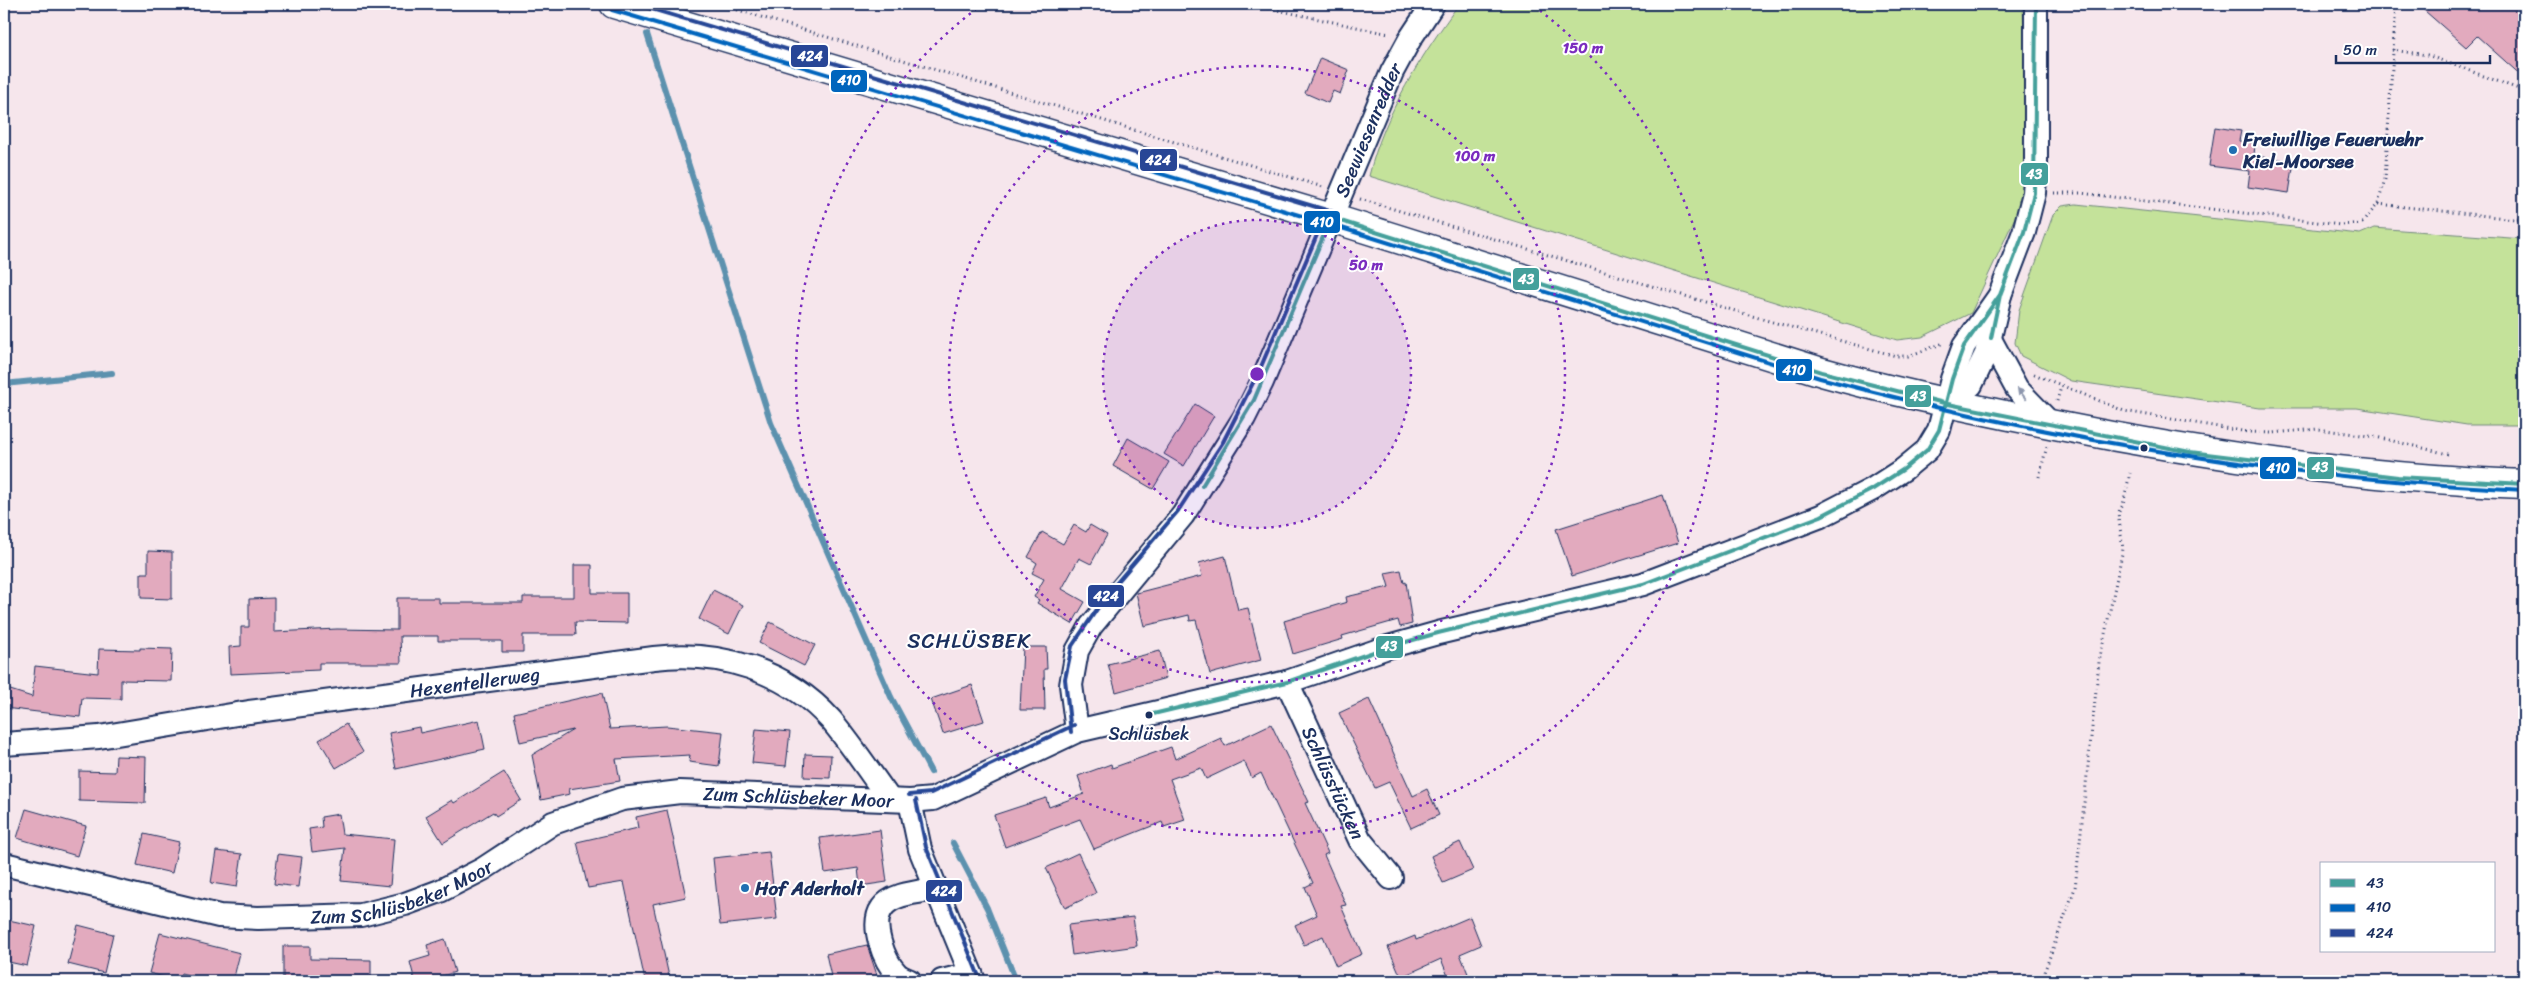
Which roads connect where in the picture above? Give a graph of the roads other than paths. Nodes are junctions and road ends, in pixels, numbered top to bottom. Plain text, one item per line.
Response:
1 (614, 4) edge
2 (1433, 4) edge
3 (2036, 4) edge
4 (1331, 218) junction
5 (2000, 295) junction
6 (1991, 341) junction
7 (1948, 404) junction
8 (2052, 425) junction
9 (2524, 484) edge
10 (1287, 682) junction
11 (1076, 731) junction
12 (4, 744) edge
13 (900, 801) junction
14 (4, 864) edge
15 (1391, 878) dead end
16 (936, 888) junction
17 (973, 978) edge
18 (910, 981) edge
19 (942, 981) edge

1 - 4 main road
2 - 4 street, Seewiesenredder
3 - 5 street
4 - 7 main road
4 - 11 street, Seewiesenredder
5 - 6 street
5 - 7 street, Zum Schlüsbeker Moor
6 - 7 street
8 -> 6 street
7 - 8 main road
7 - 10 street, Zum Schlüsbeker Moor
8 - 9 main road
10 - 11 street, Zum Schlüsbeker Moor
10 - 15 street, Schlüsstücken
11 - 13 street, Zum Schlüsbeker Moor
12 - 13 street, Hexentellerweg
13 - 14 street, Zum Schlüsbeker Moor
13 - 16 street
16 - 17 street
16 - 18 street
17 - 19 street

